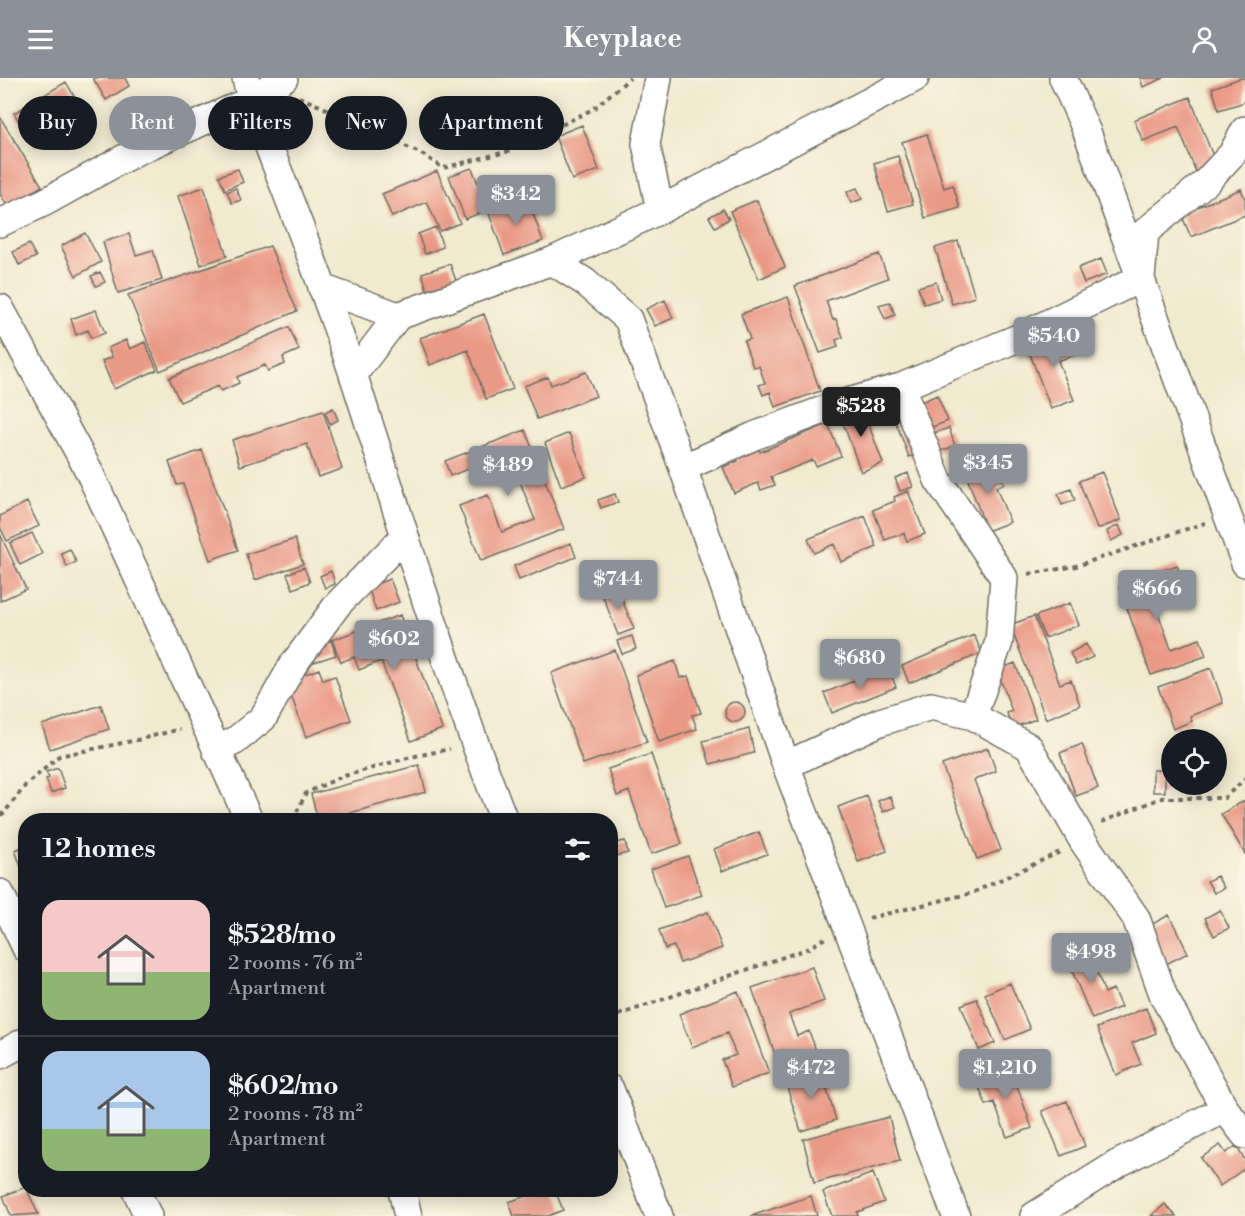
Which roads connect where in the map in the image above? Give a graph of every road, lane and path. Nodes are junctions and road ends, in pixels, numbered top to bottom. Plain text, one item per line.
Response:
1 (630, 78) edge
2 (658, 78) edge
3 (915, 78) edge
4 (1063, 78) edge
5 (280, 80) edge
6 (249, 89) edge
7 (1245, 130) edge
8 (660, 210) junction
9 (0, 223) edge
10 (552, 261) junction
11 (1141, 278) junction
12 (322, 288) junction
13 (0, 308) edge
14 (398, 316) junction
15 (353, 375) junction
16 (901, 387) junction
17 (683, 468) junction
18 (1224, 505) junction
19 (404, 537) junction
20 (1245, 563) edge
21 (1004, 578) junction
22 (973, 716) junction
23 (204, 723) junction
24 (474, 744) junction
25 (216, 750) junction
26 (786, 765) junction
27 (1245, 779) edge
28 (246, 813) edge
29 (296, 813) edge
30 (501, 813) edge
31 (0, 815) edge
32 (1083, 841) junction
33 (0, 893) edge
34 (847, 924) junction
35 (18, 931) edge
36 (618, 1015) edge
37 (18, 1045) edge
38 (0, 1055) edge
39 (1225, 1109) junction
40 (618, 1110) edge
41 (1245, 1135) edge
42 (139, 1197) edge
43 (404, 1197) edge
44 (148, 1216) edge
45 (408, 1216) edge
46 (659, 1216) edge
47 (956, 1216) edge
48 (1034, 1216) edge

1 - 5 path
2 - 8 street
3 - 8 street
4 - 11 street
5 - 6 street
6 - 9 street
6 - 12 street
7 - 11 street
8 - 10 street
10 - 14 street
10 - 17 street
11 - 16 street
11 - 18 street
12 - 14 street
12 - 15 street
13 - 23 street
14 - 15 street
15 - 19 street
16 - 17 street
16 - 21 street
17 - 26 street
18 - 20 street
18 - 21 path
19 - 24 street
19 - 25 street
21 - 22 street
22 - 26 street
22 - 32 street
23 - 25 street
23 - 31 path
24 - 29 path
24 - 30 street
25 - 28 street
26 - 34 street
27 - 32 path
32 - 34 path
32 - 39 street
33 - 35 street
34 - 36 path
34 - 47 street
37 - 38 street
39 - 41 street
39 - 48 street
40 - 46 street
42 - 44 street
43 - 45 street

